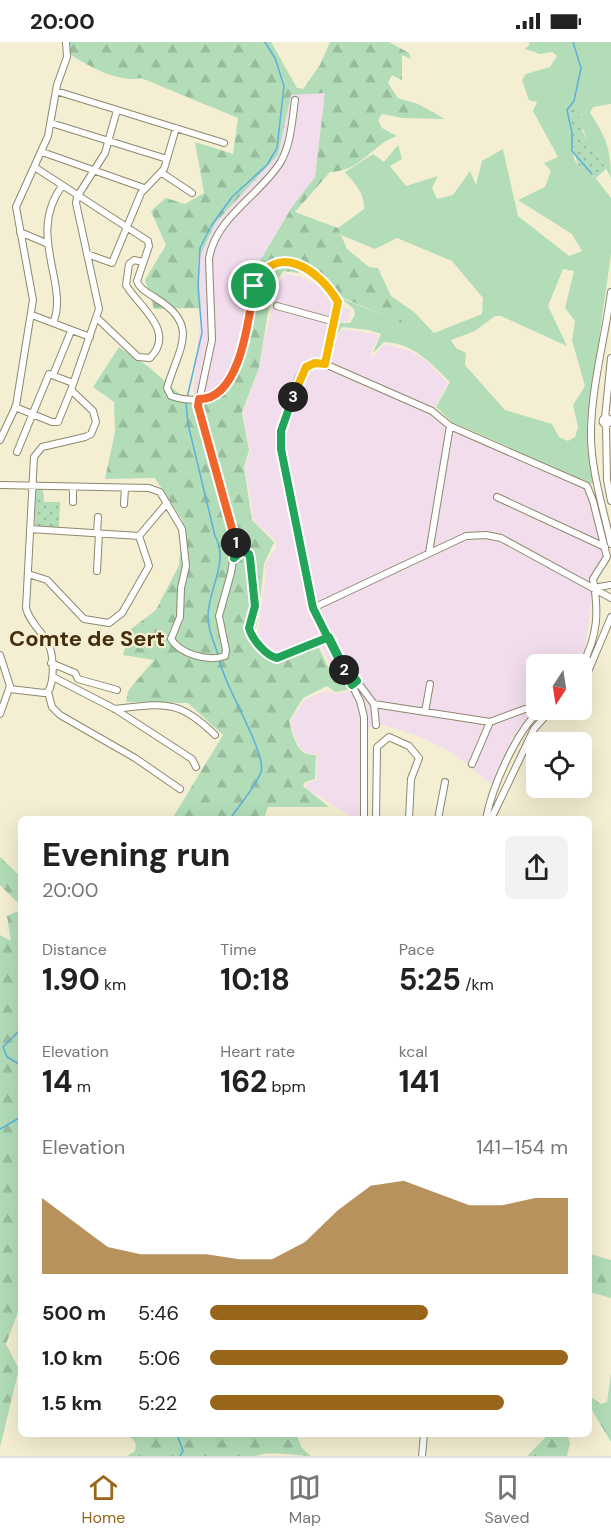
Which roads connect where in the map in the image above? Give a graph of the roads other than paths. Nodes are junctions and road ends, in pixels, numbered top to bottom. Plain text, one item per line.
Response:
1 (66, 42) edge
2 (56, 91) junction
3 (295, 100) dead end
4 (117, 110) junction
5 (51, 123) junction
6 (176, 128) junction
7 (108, 141) junction
8 (224, 143) dead end
9 (42, 152) junction
10 (167, 159) junction
11 (36, 168) junction
12 (93, 171) junction
13 (162, 173) junction
14 (62, 186) junction
15 (144, 188) junction
16 (192, 193) dead end
17 (76, 197) junction
18 (127, 227) junction
19 (20, 232) junction
20 (46, 243) junction
21 (87, 254) junction
22 (142, 262) junction
23 (611, 292) edge
24 (277, 306) dead end
25 (611, 313) edge
26 (32, 315) junction
27 (97, 318) junction
28 (335, 322) junction
29 (52, 323) junction
30 (71, 331) junction
31 (606, 332) junction
32 (90, 338) junction
33 (611, 358) edge
34 (325, 364) junction
35 (610, 367) edge
36 (53, 375) junction
37 (73, 383) junction
38 (71, 390) junction
39 (199, 399) junction
40 (15, 407) junction
41 (34, 415) junction
42 (608, 419) edge
43 (450, 426) junction
44 (0, 440) edge
45 (17, 452) dead end
46 (0, 485) edge
47 (33, 486) junction
48 (73, 487) junction
49 (125, 488) junction
50 (497, 497) dead end
51 (611, 501) edge
52 (73, 502) dead end
53 (167, 503) junction
54 (124, 504) dead end
55 (98, 517) dead end
56 (30, 529) junction
57 (98, 533) junction
58 (139, 536) junction
59 (236, 542) junction
60 (608, 546) edge
61 (429, 553) junction
62 (249, 554) junction
63 (234, 558) junction
64 (98, 571) dead end
65 (28, 574) junction
66 (611, 584) edge
67 (593, 588) junction
68 (611, 598) edge
69 (313, 608) junction
70 (611, 617) edge
71 (329, 637) junction
72 (586, 654) edge
73 (0, 655) edge
74 (592, 662) edge
75 (51, 663) junction
76 (52, 677) junction
77 (354, 683) junction
78 (430, 684) dead end
79 (10, 689) junction
80 (117, 690) dead end
81 (48, 692) junction
82 (374, 704) junction
83 (115, 709) junction
84 (526, 709) edge
85 (425, 712) junction
86 (0, 714) edge
87 (530, 720) edge
88 (542, 720) edge
89 (490, 722) junction
90 (376, 725) dead end
91 (214, 735) dead end
92 (472, 764) dead end
93 (196, 767) dead end
94 (445, 782) dead end
95 (180, 789) dead end
96 (364, 816) edge
97 (376, 816) edge
98 (409, 816) edge
99 (439, 816) edge
100 (487, 816) edge
101 (492, 816) edge
102 (423, 1437) edge
103 (422, 1456) edge

1 - 2 street
2 - 4 street
2 - 5 street
3 - 39 street
4 - 6 street
4 - 7 street
5 - 7 street
5 - 9 street
6 - 8 street
6 - 10 street
7 - 10 street
7 - 12 street
9 - 11 street
9 - 12 street
10 - 13 street
11 - 14 street
11 - 19 street
12 - 15 street
12 - 17 street
13 - 15 street
13 - 16 street
14 - 17 street
14 - 20 street
15 - 18 street
17 - 18 street
17 - 21 street
18 - 21 street
18 - 22 street
19 - 20 street
19 - 26 street
20 - 29 street
21 - 27 street
22 - 27 street
22 - 39 street
23 - 31 street
24 - 28 street
25 - 31 street
26 - 29 street
26 - 40 street
27 - 32 street
28 - 34 street
28 - 39 street
29 - 30 street
30 - 32 street
30 - 36 street
31 - 60 street
32 - 37 street
33 - 35 street
34 - 43 street
34 - 69 street
35 - 42 street
36 - 37 street
36 - 41 street
37 - 38 street
38 - 41 street
38 - 47 street
39 - 59 street
40 - 41 street
40 - 44 street
41 - 45 street
42 - 51 street
43 - 60 street
43 - 61 street
46 - 47 street
47 - 48 street
47 - 56 street
48 - 49 street
48 - 52 street
49 - 53 street
49 - 54 street
50 - 60 street
53 - 58 street
53 - 63 street
55 - 57 street
56 - 57 street
56 - 65 street
57 - 58 street
57 - 64 street
58 - 65 street
59 - 62 street
59 - 63 street
60 - 67 street
61 - 67 street
61 - 69 street
62 - 63 street
62 - 71 street
65 - 75 street
66 - 67 street
66 - 68 street
67 - 68 street
67 - 72 street
69 - 71 street
70 - 74 street
71 - 77 street
73 - 79 street
75 - 76 street
75 - 80 street
76 - 81 street
76 - 83 street
77 - 82 street
77 - 96 street
78 - 85 street
79 - 81 street
79 - 86 street
81 - 95 street
82 - 85 street
82 - 90 street
83 - 91 street
83 - 93 street
84 - 89 street
85 - 89 street
87 - 100 street
88 - 101 street
89 - 92 street
94 - 99 street
97 - 98 street
102 - 103 street

